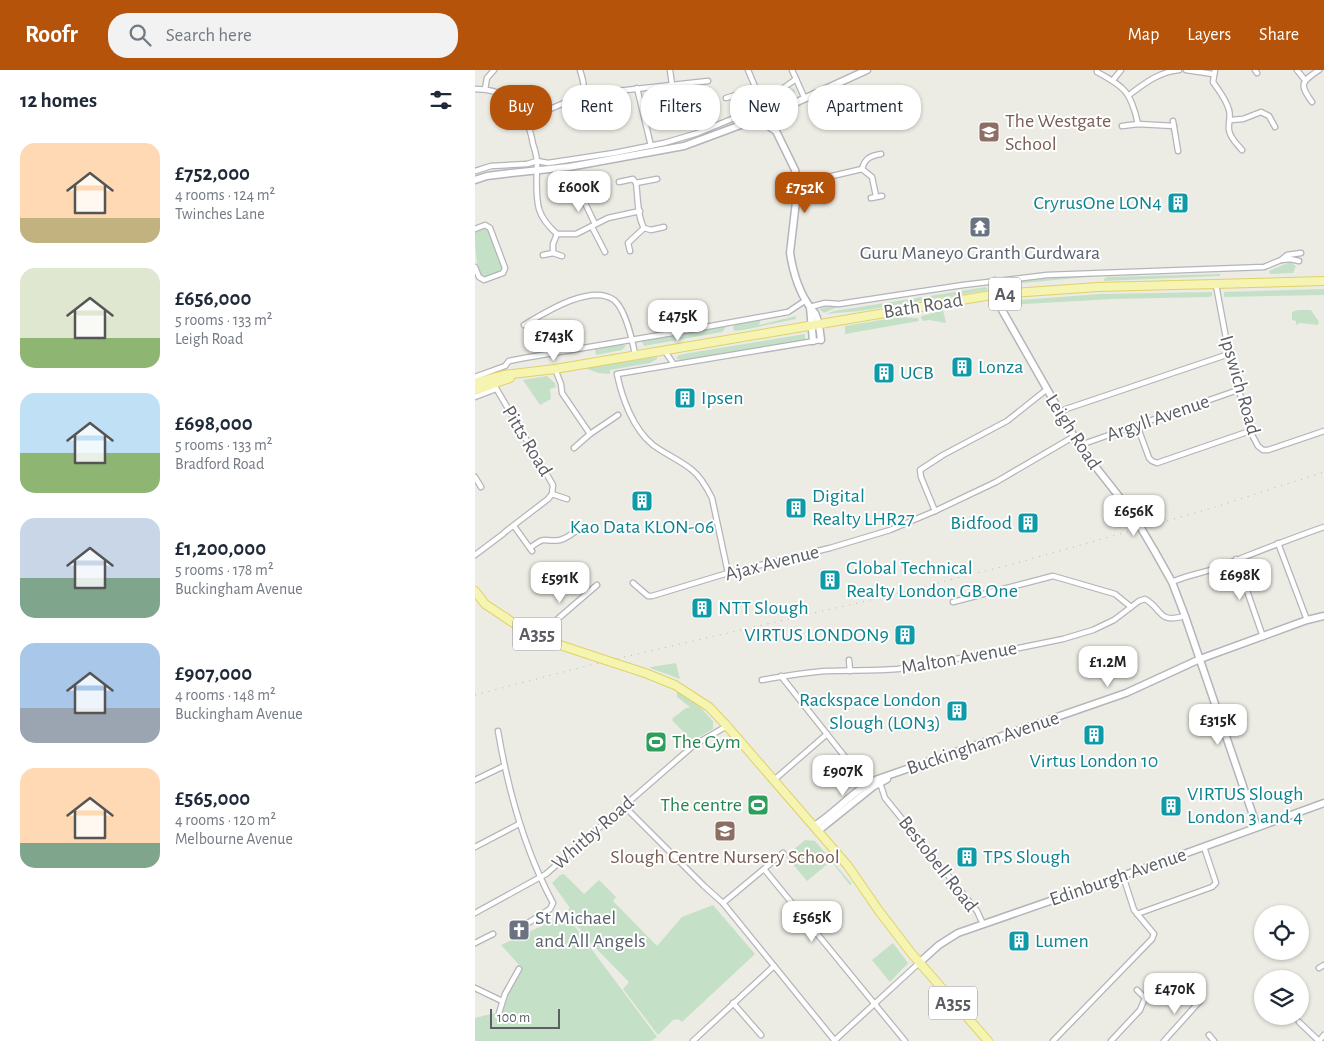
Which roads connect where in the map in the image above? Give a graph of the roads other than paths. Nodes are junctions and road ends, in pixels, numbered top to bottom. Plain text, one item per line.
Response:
1 (494, 70) edge
2 (580, 70) edge
3 (670, 70) edge
4 (748, 70) edge
5 (792, 70) edge
6 (867, 70) edge
7 (1097, 70) edge
8 (1121, 70) edge
9 (1179, 70) edge
10 (1187, 70) edge
11 (1297, 70) edge
12 (1319, 70) edge
13 (1214, 72) edge
14 (796, 79) junction
15 (1113, 80) junction
16 (1305, 80) junction
17 (708, 81) dead end
18 (584, 85) edge
19 (672, 85) joint
20 (754, 85) edge
21 (788, 85) edge
22 (637, 88) junction
23 (641, 88) edge
24 (475, 89) edge
25 (485, 89) junction
26 (631, 89) edge
27 (490, 90) edge
28 (1129, 95) junction
29 (730, 97) edge
30 (726, 98) dead end
31 (805, 99) junction
32 (798, 102) edge
33 (1312, 102) dead end
34 (1231, 120) junction
35 (730, 121) edge
36 (1138, 124) junction
37 (1121, 126) dead end
38 (1130, 126) junction
39 (1275, 127) dead end
40 (730, 129) edge
41 (530, 130) edge
42 (776, 131) edge
43 (1131, 133) dead end
44 (651, 146) junction
45 (1243, 150) dead end
46 (1178, 151) dead end
47 (881, 154) dead end
48 (537, 161) junction
49 (862, 168) junction
50 (475, 171) edge
51 (536, 171) junction
52 (657, 179) dead end
53 (475, 180) edge
54 (619, 182) dead end
55 (636, 183) junction
56 (798, 184) junction
57 (577, 193) dead end
58 (882, 196) dead end
59 (640, 211) junction
60 (593, 226) junction
61 (664, 227) dead end
62 (644, 228) junction
63 (475, 229) edge
64 (557, 234) junction
65 (630, 251) dead end
66 (605, 252) dead end
67 (1301, 252) dead end
68 (553, 253) junction
69 (543, 255) dead end
70 (562, 256) dead end
71 (1281, 260) junction
72 (1299, 261) dead end
73 (475, 267) edge
74 (995, 281) junction
75 (1324, 281) edge
76 (1216, 285) junction
77 (997, 294) junction
78 (807, 300) junction
79 (810, 307) junction
80 (815, 324) junction
81 (524, 325) dead end
82 (632, 339) junction
83 (817, 341) joint
84 (664, 349) junction
85 (635, 354) junction
86 (1229, 354) junction
87 (673, 363) junction
88 (555, 368) junction
89 (475, 377) edge
90 (475, 383) edge
91 (493, 383) junction
92 (475, 390) edge
93 (1046, 390) junction
94 (1238, 390) junction
95 (475, 397) edge
96 (1059, 413) junction
97 (619, 416) dead end
98 (1137, 425) junction
99 (1250, 431) junction
100 (1324, 431) edge
101 (591, 434) junction
102 (1073, 437) junction
103 (1080, 447) junction
104 (574, 448) dead end
105 (475, 477) edge
106 (481, 487) dead end
107 (552, 494) junction
108 (567, 499) dead end
109 (935, 511) junction
110 (513, 526) junction
111 (581, 527) dead end
112 (1324, 527) edge
113 (1278, 542) junction
114 (475, 555) edge
115 (1236, 559) junction
116 (728, 573) junction
117 (1172, 582) junction
118 (633, 583) dead end
119 (597, 585) dead end
120 (475, 591) edge
121 (953, 602) dead end
122 (1131, 607) junction
123 (1185, 616) junction
124 (1324, 616) edge
125 (1307, 620) junction
126 (1263, 637) junction
127 (546, 639) junction
128 (1199, 659) junction
129 (849, 660) dead end
130 (850, 671) junction
131 (781, 676) junction
132 (762, 680) dead end
133 (727, 726) junction
134 (498, 730) dead end
135 (827, 734) junction
136 (504, 766) junction
137 (475, 780) edge
138 (774, 780) junction
139 (879, 781) junction
140 (869, 786) junction
141 (1324, 803) edge
142 (624, 806) junction
143 (519, 824) junction
144 (1257, 827) junction
145 (816, 829) junction
146 (475, 847) edge
147 (1204, 847) junction
148 (783, 853) dead end
149 (764, 869) junction
150 (1123, 876) junction
151 (540, 878) junction
152 (723, 903) junction
153 (475, 913) edge
154 (1137, 914) junction
155 (528, 923) dead end
156 (983, 924) junction
157 (493, 934) dead end
158 (475, 943) edge
159 (919, 963) junction
160 (774, 966) junction
161 (519, 969) dead end
162 (475, 988) edge
163 (1137, 990) dead end
164 (1145, 998) junction
165 (503, 1001) junction
166 (1157, 1001) dead end
167 (1200, 1001) dead end
168 (733, 1003) junction
169 (875, 1004) junction
170 (499, 1013) dead end
171 (1302, 1025) edge
172 (1121, 1030) junction
173 (761, 1034) dead end
174 (1127, 1035) dead end
175 (1209, 1035) dead end
176 (1324, 1035) edge
177 (694, 1041) edge
178 (835, 1041) edge
179 (905, 1041) edge
180 (988, 1041) edge
181 (1053, 1041) edge
182 (1111, 1041) edge
183 (1164, 1041) edge
184 (1214, 1041) edge
185 (1319, 1041) edge

1 - 25 street
2 - 18 street
3 - 19 street
4 - 20 street
5 - 14 street
6 - 31 street
7 - 15 street
8 - 15 street
9 - 28 street
10 - 13 street
11 - 16 street
12 - 16 street
13 - 34 street
14 - 21 street
14 - 31 street
15 - 28 street
16 - 33 street
17 - 19 street
22 - 23 street
22 - 26 street
22 - 44 street
24 - 25 street
25 - 27 street
28 - 36 street
29 - 30 street
31 - 32 street
34 - 39 street
34 - 45 street
35 - 44 street
36 - 38 street
36 - 46 street
37 - 38 street
38 - 43 street
40 - 51 street
41 - 48 street
42 - 56 street
44 - 48 street
47 - 49 street
48 - 50 street
48 - 51 street
49 - 56 street
49 - 58 street
51 - 53 street
51 - 64 street
52 - 55 street
54 - 55 street
55 - 59 street
56 - 78 street
57 - 60 street
59 - 60 street
59 - 62 street
60 - 64 street
60 - 66 street
61 - 62 street
62 - 65 street
63 - 73 street
64 - 68 street
67 - 71 street
68 - 69 street
68 - 70 street
71 - 72 street
71 - 74 street
74 - 77 street, Leigh Road
74 - 79 street
75 - 76 main road, Bath Road / A4
76 - 77 main road, Bath Road / A4
76 - 86 street, Ipswich Road
77 - 80 main road, Bath Road / A4
77 - 93 street, Leigh Road
78 - 79 street
78 - 82 street
79 - 80 street
80 - 83 street
80 - 84 main road, Bath Road / A4
81 - 82 street
82 - 85 street
82 - 89 street
83 - 87 street
84 - 85 main road, Bath Road / A4
84 - 87 street
85 - 88 main road, Bath Road / A4
86 - 94 street, Ipswich Road
86 - 96 street
87 - 116 street
88 - 91 main road, Bath Road / A4
88 - 101 street
90 - 91 main road, Bath Road / A4
91 - 92 main road, Bath Road / A4
91 - 95 street, Pitts Road
91 - 107 street, Pitts Road
93 - 96 street, Leigh Road
93 - 109 street
94 - 98 street, Argyll Avenue
94 - 99 street, Ipswich Road
96 - 102 street, Leigh Road
97 - 101 street
98 - 99 street
98 - 103 street, Argyll Avenue
99 - 100 street, Ipswich Road
101 - 104 street
102 - 103 street, Leigh Road
102 - 109 street, Ajax Avenue
103 - 117 street, Leigh Road, bridge
105 - 106 street
107 - 108 street, Pitts Road
107 - 110 street, Pitts Road
109 - 116 street, Ajax Avenue
110 - 111 street
110 - 114 street, Pitts Road
112 - 113 street
113 - 115 street
113 - 125 street
115 - 117 street
115 - 126 street
116 - 118 street, Ajax Avenue
117 - 123 street, Leigh Road
119 - 127 street
120 - 127 main road, A355
121 - 122 street
122 - 123 street, Malton Avenue
122 - 130 street, Malton Avenue
123 - 128 street, Leigh Road
124 - 125 street, Buckingham Avenue
125 - 126 street, Buckingham Avenue
126 - 128 street, Buckingham Avenue
127 - 133 main road, A355, bridge
128 - 139 street, Buckingham Avenue
128 - 144 street, Leigh Road
129 - 130 street
130 - 131 street, Malton Avenue
131 - 132 street, Malton Avenue
131 - 135 street
133 - 138 main road, A355
133 - 142 street, Whitby Road
134 - 136 street
135 - 138 street
135 - 140 street
136 - 137 street
136 - 143 street
138 - 145 main road, A355
139 - 140 street, Buckingham Avenue
139 - 156 street, Bestobell Road
140 - 145 street, Buckingham Avenue
141 - 144 street, Edinburgh Avenue
142 - 151 street, Whitby Road
142 - 152 street
143 - 146 street
143 - 151 street
144 - 147 street, Edinburgh Avenue
145 - 159 main road, A355
147 - 150 street, Edinburgh Avenue
147 - 154 street
148 - 149 street
149 - 152 street
149 - 169 street
150 - 154 street
150 - 156 street, Edinburgh Avenue
151 - 153 street, Whitby Road
151 - 155 street
152 - 160 street
154 - 181 street
156 - 159 street, Edinburgh Avenue
157 - 158 street
159 - 169 street
159 - 180 main road, A355
160 - 168 street
160 - 178 street
161 - 165 street
162 - 165 street
163 - 164 street
164 - 166 street
164 - 172 street
165 - 170 street
167 - 183 street
168 - 173 street
168 - 177 street
169 - 178 street
169 - 179 street
171 - 185 street
172 - 174 street
172 - 182 street
175 - 184 street
176 - 185 street

